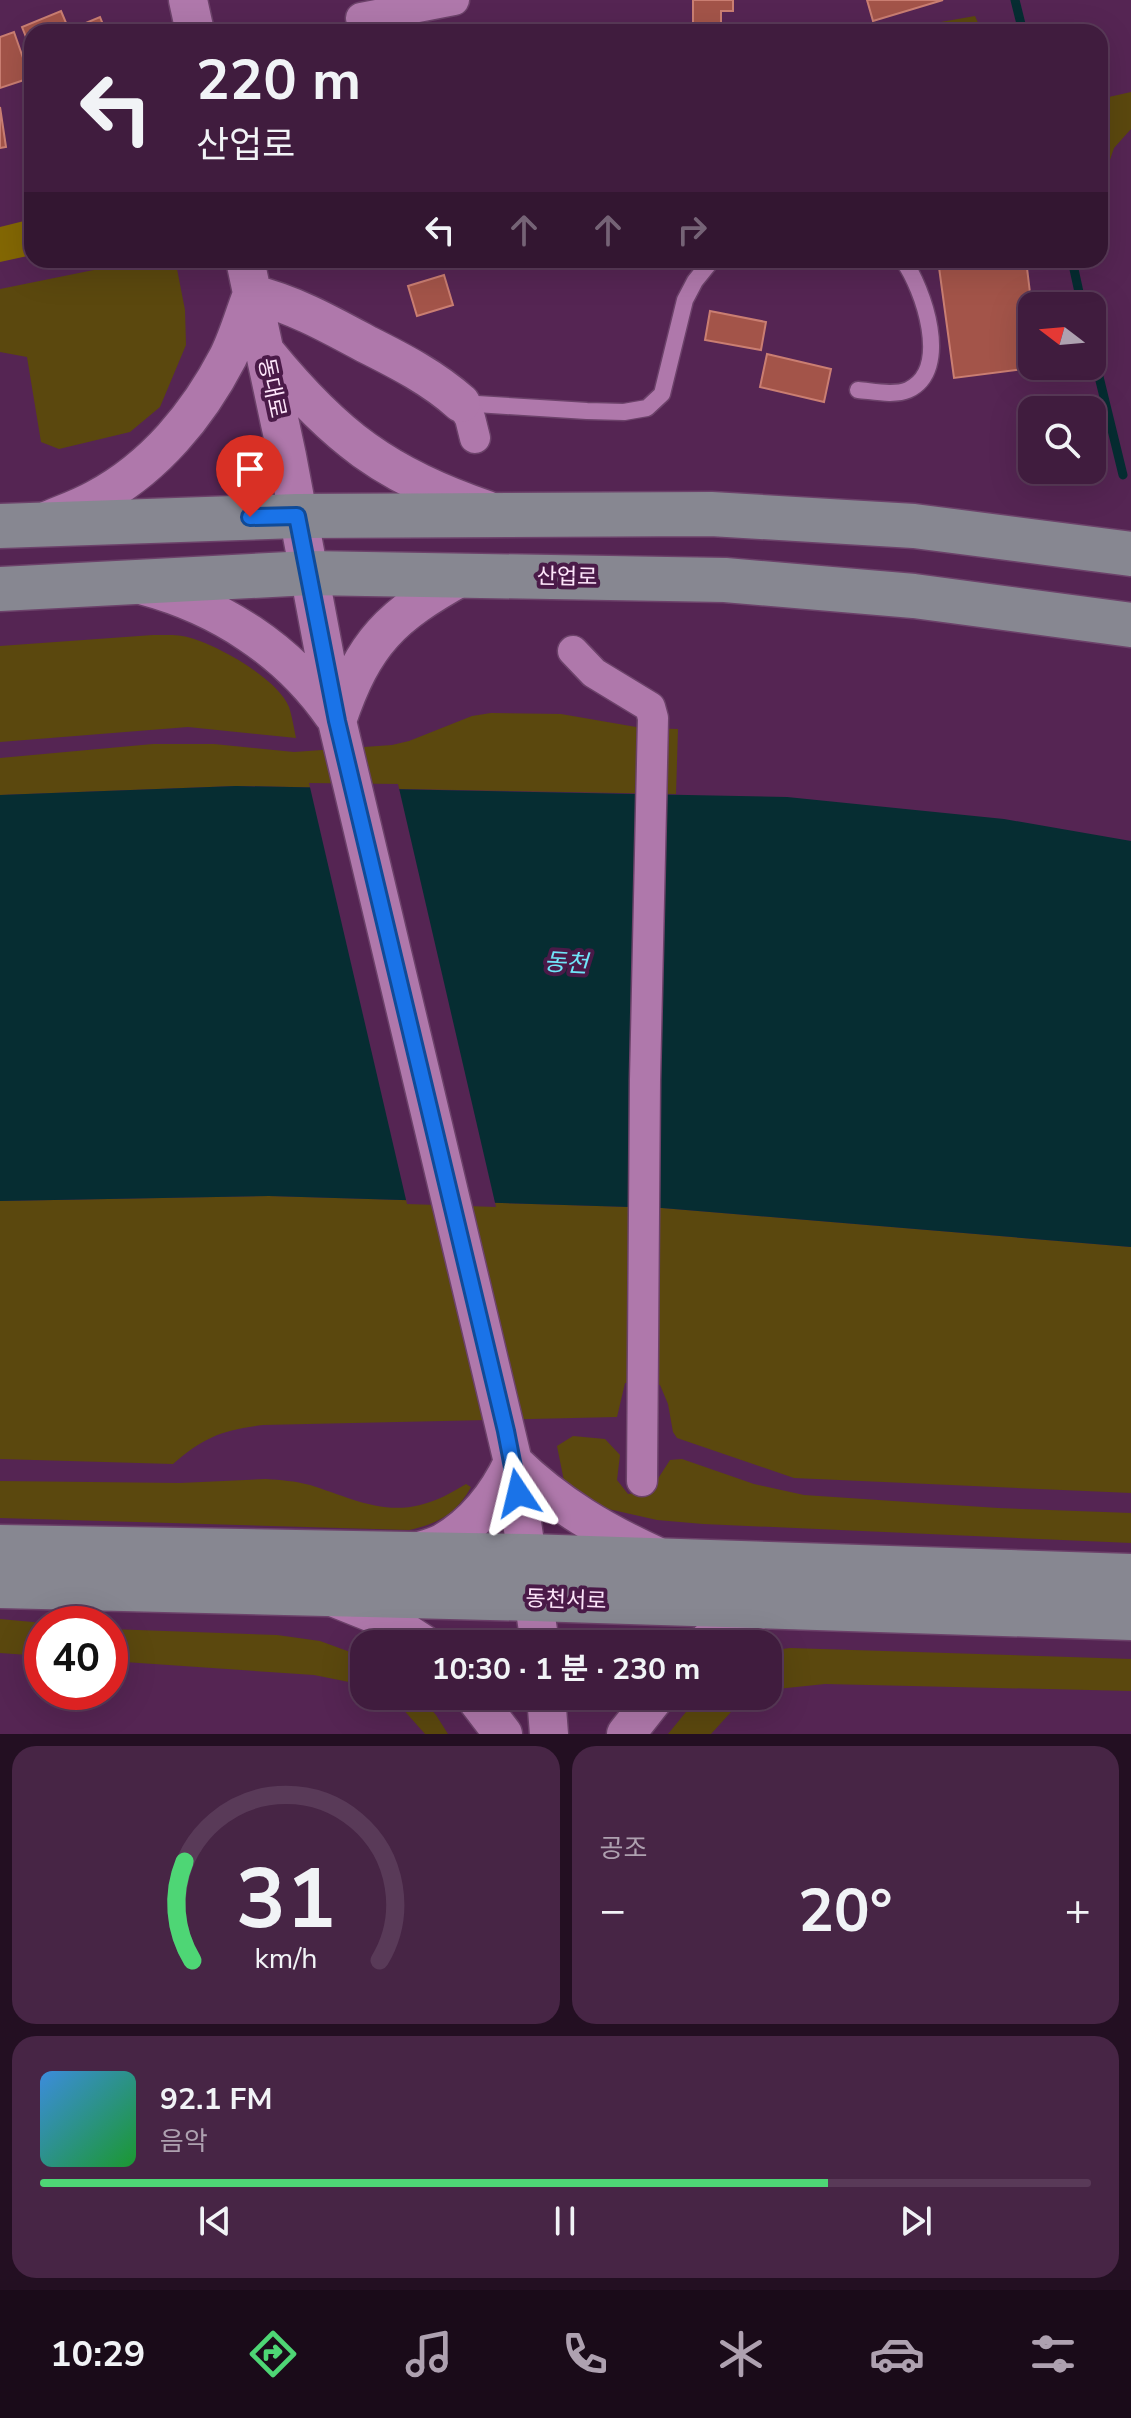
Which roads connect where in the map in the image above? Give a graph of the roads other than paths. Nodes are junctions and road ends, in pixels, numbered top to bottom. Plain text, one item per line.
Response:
1 (188, 0) edge
2 (454, 0) edge
3 (361, 18) dead end
4 (193, 24) edge
5 (706, 268) edge
6 (908, 268) edge
7 (248, 277) edge
8 (264, 349) junction
9 (858, 390) dead end
10 (461, 403) junction
11 (475, 438) dead end
12 (501, 515) junction
13 (297, 516) junction
14 (19, 525) edge
15 (1131, 554) edge
16 (309, 573) junction
17 (463, 576) junction
18 (130, 582) junction
19 (0, 589) edge
20 (1131, 625) edge
21 (573, 651) dead end
22 (337, 721) junction
23 (513, 1462) junction
24 (642, 1481) dead end
25 (0, 1547) edge
26 (409, 1554) junction
27 (528, 1556) junction
28 (667, 1560) junction
29 (1131, 1576) edge
30 (0, 1586) edge
31 (325, 1594) junction
32 (534, 1599) junction
33 (764, 1607) junction
34 (1131, 1618) edge
35 (402, 1630) edge
36 (538, 1630) edge
37 (722, 1630) edge
38 (485, 1710) edge
39 (547, 1710) edge
40 (645, 1710) edge
41 (503, 1734) edge
42 (549, 1734) edge
43 (626, 1734) edge

1 - 4 street
2 - 3 street
5 - 10 lane
6 - 9 lane
7 - 8 street, 동대로
7 - 10 street
7 - 14 street
8 - 12 street
8 - 13 street, 동대로
10 - 11 street
12 - 13 main road
12 - 15 main road
13 - 14 main road
13 - 16 street, 동대로
16 - 17 main road, 산업로
16 - 18 main road, 산업로
16 - 22 street, 동대로
17 - 20 main road, 산업로
17 - 22 street
18 - 19 main road, 산업로
18 - 22 street
21 - 24 street
22 - 23 street, 동대로
23 - 26 street
23 - 27 street, 동대로
23 - 28 street
25 - 26 main road, 동천서로
26 - 27 main road, 동천서로
27 - 28 main road, 동천서로
27 - 32 street, 동대로
28 - 29 main road, 동천서로
30 - 31 main road, 동천서로
31 - 32 main road, 동천서로
31 - 35 street
32 - 33 main road, 동천서로
32 - 36 street, 동대로
33 - 34 main road, 동천서로
33 - 37 street
38 - 41 street
39 - 42 street
40 - 43 street

